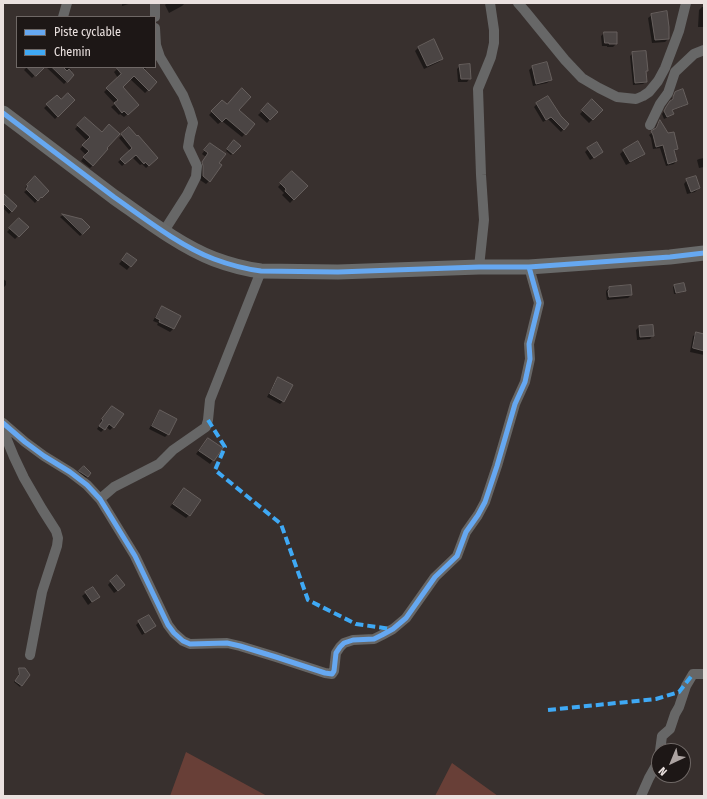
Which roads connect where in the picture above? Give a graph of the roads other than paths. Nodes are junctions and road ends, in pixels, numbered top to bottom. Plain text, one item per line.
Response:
1 (67, 3) edge
2 (154, 3) edge
3 (490, 3) edge
4 (518, 3) edge
5 (686, 3) edge
6 (63, 16) edge
7 (155, 16) edge
8 (156, 45) edge
9 (704, 50) edge
10 (3, 112) edge
11 (650, 125) dead end
12 (164, 231) junction
13 (704, 253) edge
14 (480, 267) junction
15 (529, 267) junction
16 (262, 270) junction
17 (3, 423) edge
18 (100, 499) junction
19 (30, 655) dead end
20 (704, 674) edge
21 (661, 743) edge
22 (651, 774) edge
23 (641, 796) edge

1 - 6 street
2 - 7 street
3 - 14 street
4 - 5 street
8 - 12 street
9 - 11 street
10 - 12 street
12 - 16 street
13 - 15 street
14 - 15 street
14 - 16 street
15 - 18 street
16 - 18 street
17 - 18 street
17 - 19 street
20 - 21 street
22 - 23 street

